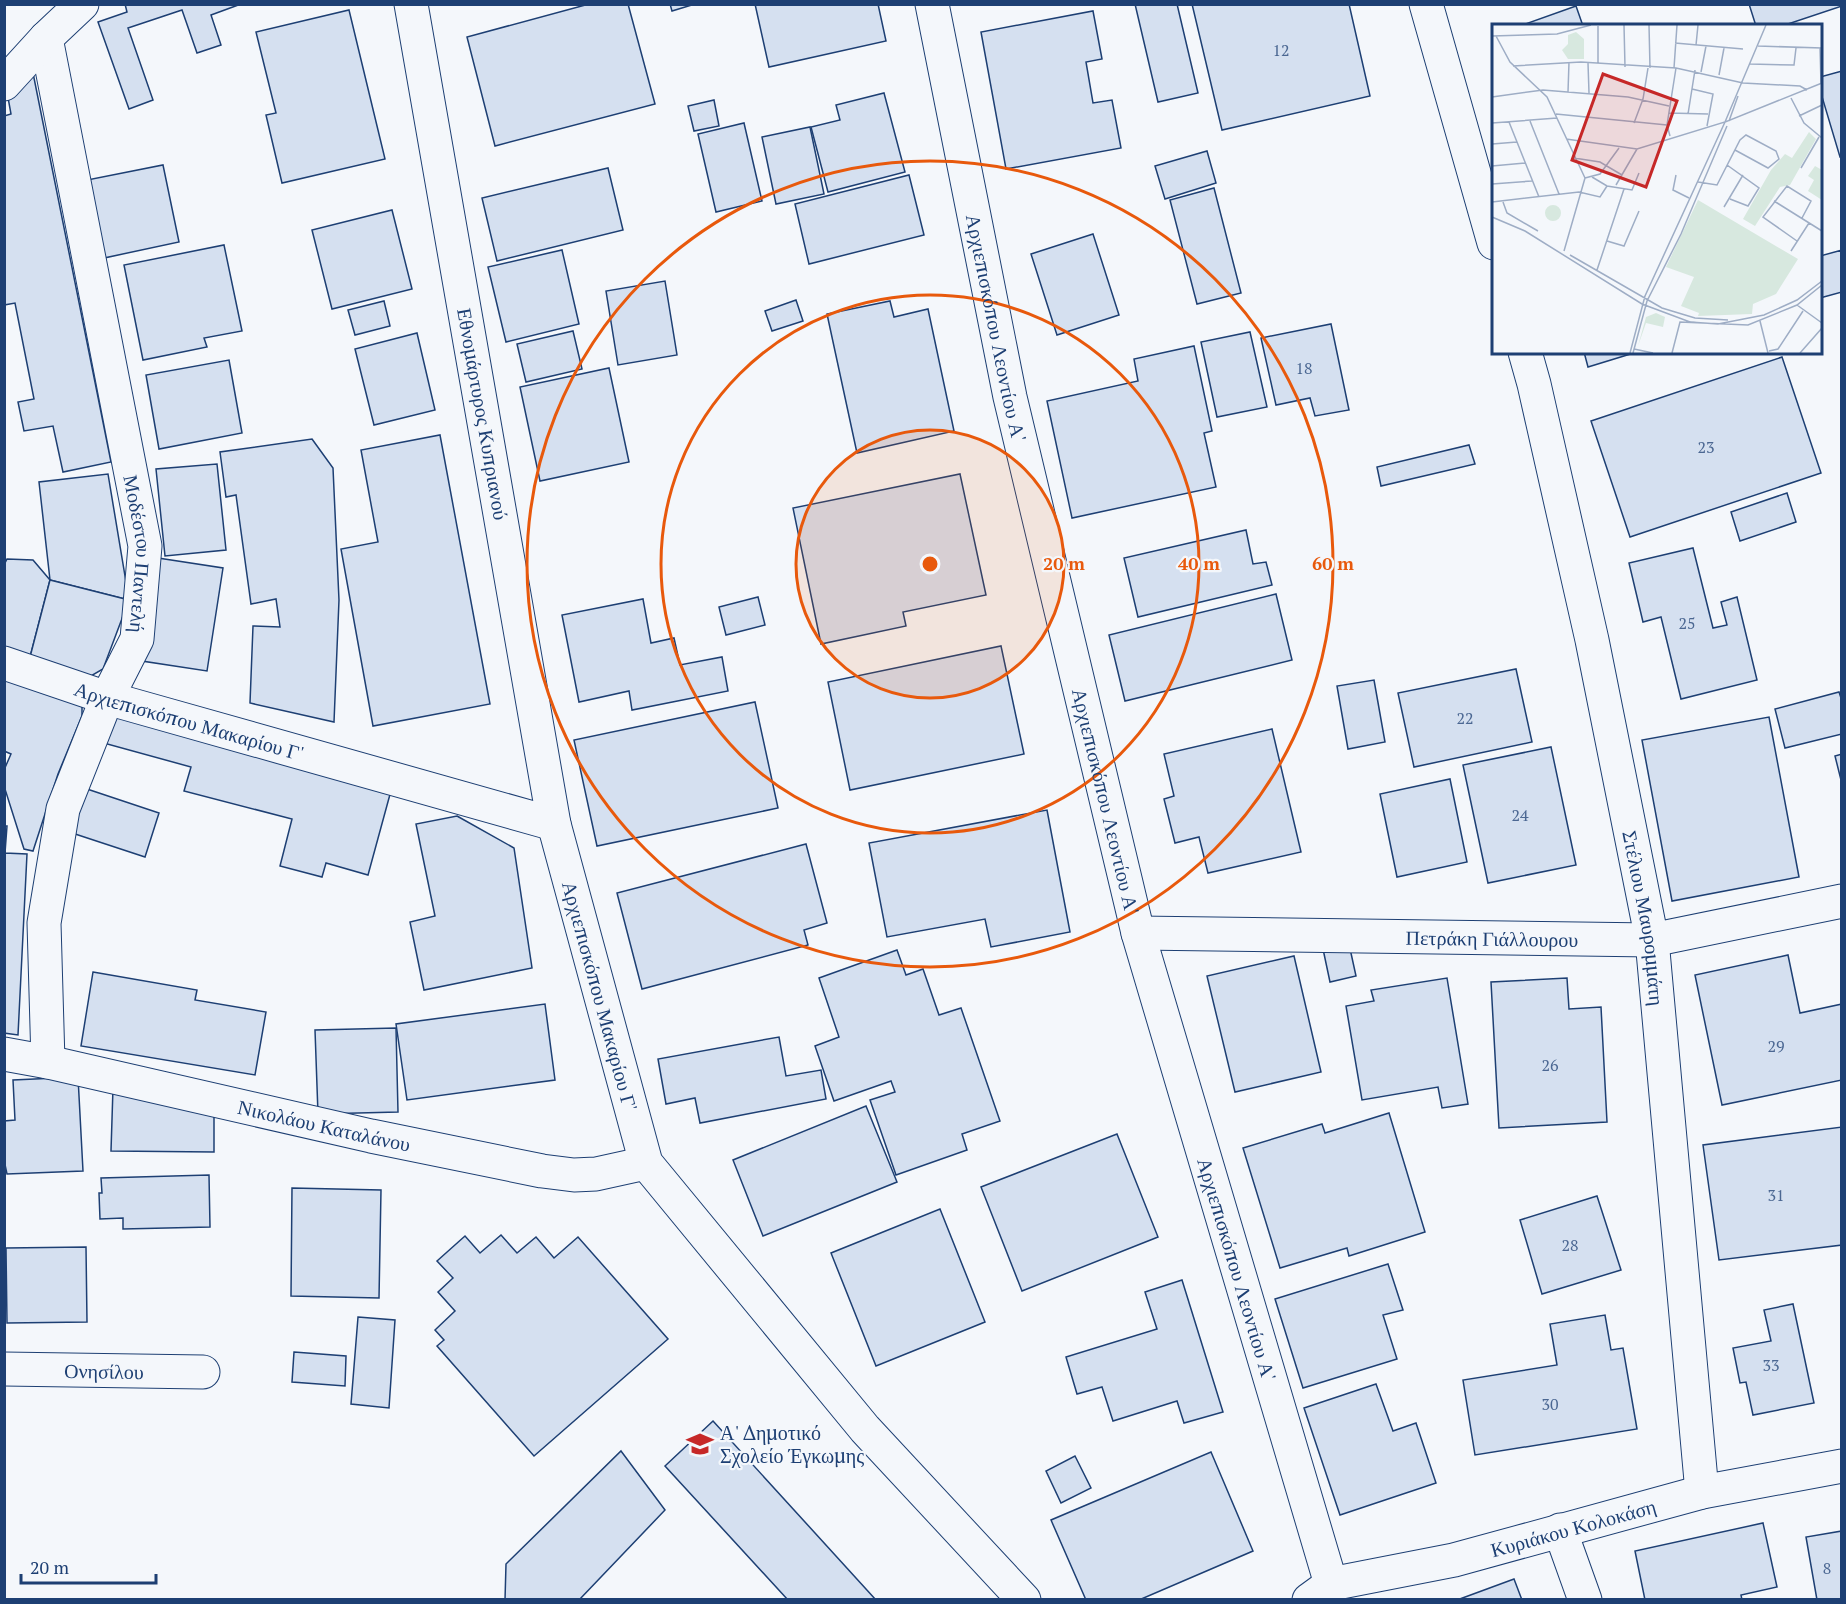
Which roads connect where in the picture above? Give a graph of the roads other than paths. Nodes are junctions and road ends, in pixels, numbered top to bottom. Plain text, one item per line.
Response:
1 (82, 4) edge
2 (411, 4) edge
3 (932, 4) edge
4 (1426, 4) edge
5 (46, 38) junction
6 (4, 84) edge
7 (1492, 236) edge
8 (1526, 354) edge
9 (4, 663) edge
10 (107, 698) junction
11 (554, 824) junction
12 (1842, 901) edge
13 (1138, 933) junction
14 (1652, 940) junction
15 (4, 1054) edge
16 (48, 1062) junction
17 (646, 1163) junction
18 (4, 1369) edge
19 (203, 1372) dead end
20 (1842, 1466) edge
21 (1702, 1492) junction
22 (1560, 1530) junction
23 (1320, 1592) edge
24 (1024, 1599) edge
25 (1585, 1599) edge

1 - 5 street
2 - 11 street, Εθνομάρτυρος Κυπριανού
3 - 13 street, Αρχιεπισκόπου Λεοντίου Α'
4 - 7 street
5 - 6 street
5 - 10 street, Μοδέστου Παντελή
8 - 14 street, Στέλιου Μαυρομμάτη
9 - 10 street, Αρχιεπισκόπου Μακαρίου Γ'
10 - 11 street, Αρχιεπισκόπου Μακαρίου Γ'
10 - 16 street, Μοδέστου Παντελή
11 - 17 street, Αρχιεπισκόπου Μακαρίου Γ'
12 - 14 street, Πετράκη Γιάλλουρου
13 - 14 street, Πετράκη Γιάλλουρου
13 - 23 street, Αρχιεπισκόπου Λεοντίου Α'
14 - 21 street, Στέλιου Μαυρομμάτη
15 - 16 street, Νικολάου Καταλάνου
16 - 17 street, Νικολάου Καταλάνου
17 - 24 street, Αρχιεπισκόπου Μακαρίου Γ'
18 - 19 street, Ονησίλου
20 - 21 street, Κυριάκου Κολοκάση
21 - 22 street, Κυριάκου Κολοκάση
22 - 23 street, Κυριάκου Κολοκάση
22 - 25 street

